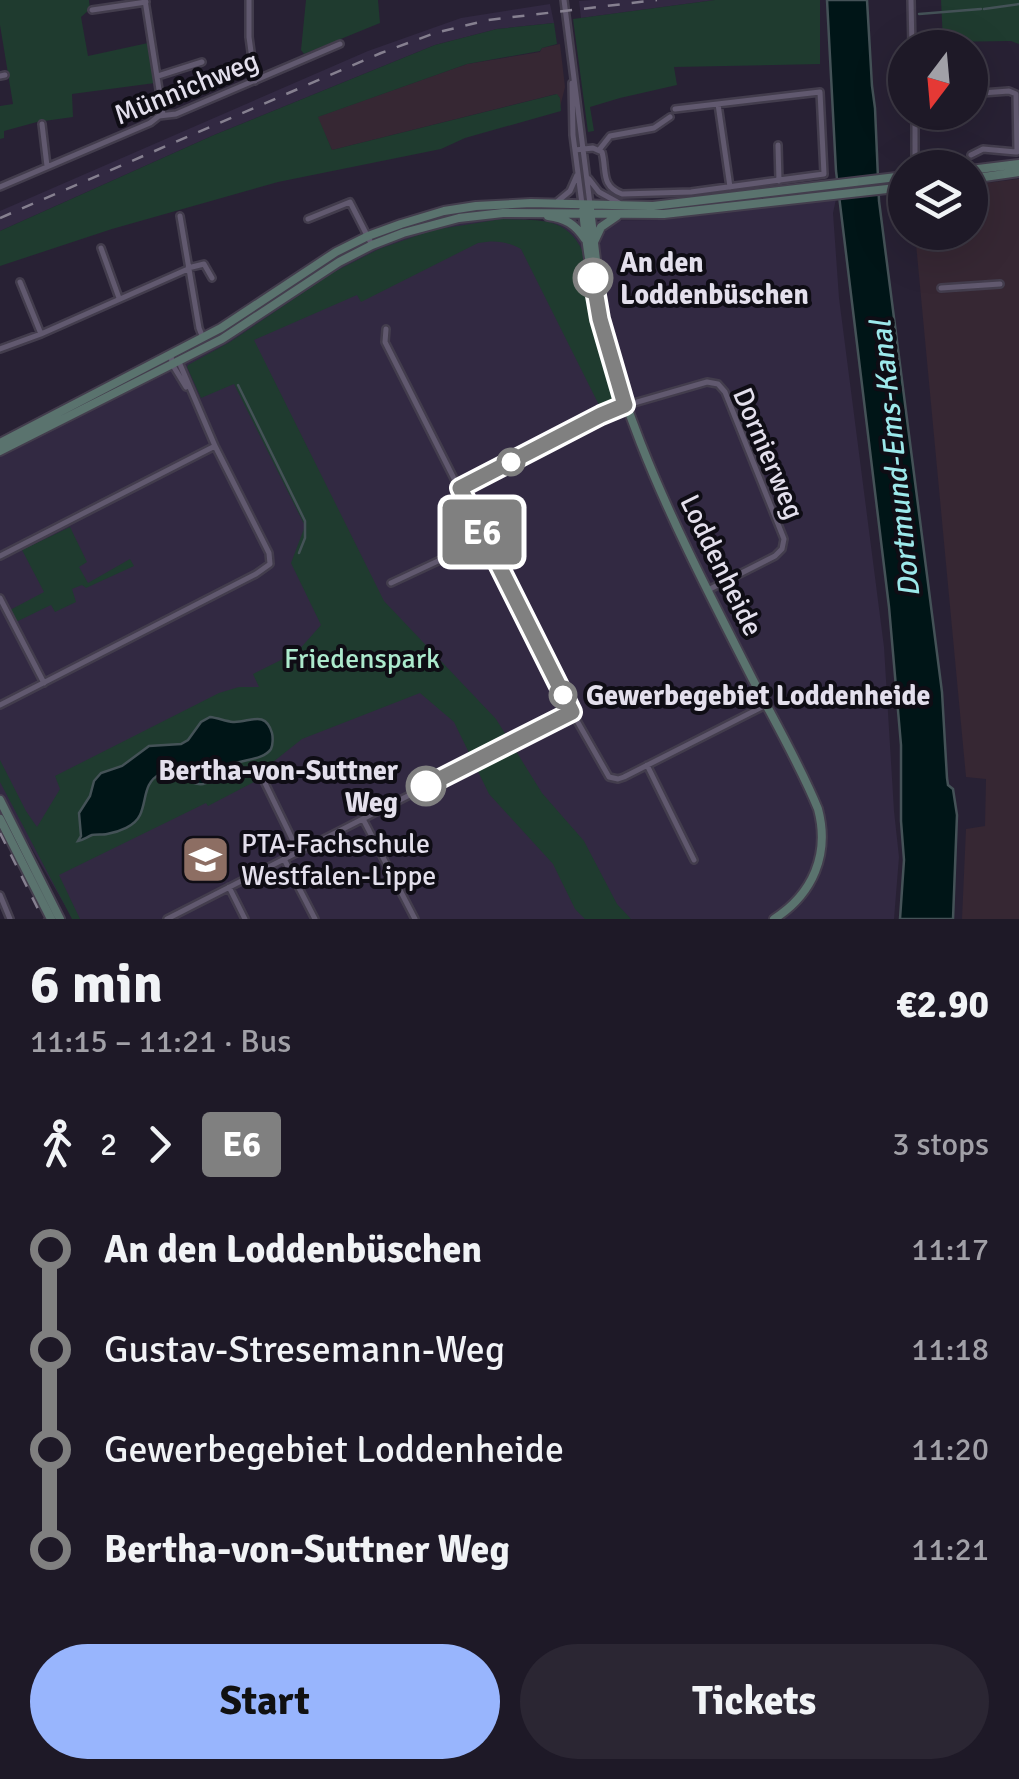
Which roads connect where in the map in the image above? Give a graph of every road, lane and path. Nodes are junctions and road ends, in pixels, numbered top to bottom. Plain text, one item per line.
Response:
1 (249, 0) edge
2 (564, 0) edge
3 (911, 0) edge
4 (145, 1) edge
5 (92, 10) dead end
6 (912, 30) edge
7 (340, 44) dead end
8 (202, 62) dead end
9 (158, 76) junction
10 (255, 80) junction
11 (988, 93) edge
12 (718, 104) junction
13 (675, 110) dead end
14 (162, 115) junction
15 (670, 118) dead end
16 (42, 124) dead end
17 (778, 145) dead end
18 (579, 149) junction
19 (600, 150) junction
20 (981, 150) edge
21 (1018, 152) edge
22 (1019, 164) edge
23 (47, 166) junction
24 (988, 168) edge
25 (578, 170) junction
26 (586, 172) junction
27 (1019, 172) edge
28 (988, 176) edge
29 (888, 178) edge
30 (779, 180) junction
31 (0, 187) edge
32 (730, 187) junction
33 (888, 189) edge
34 (550, 203) junction
35 (633, 206) junction
36 (586, 209) junction
37 (520, 212) junction
38 (626, 215) junction
39 (180, 216) dead end
40 (308, 219) dead end
41 (370, 240) junction
42 (591, 243) junction
43 (101, 248) dead end
44 (188, 269) junction
45 (212, 278) dead end
46 (20, 282) dead end
47 (1000, 284) dead end
48 (941, 288) dead end
49 (120, 298) junction
50 (386, 329) dead end
51 (40, 334) junction
52 (203, 338) junction
53 (0, 349) edge
54 (174, 360) junction
55 (625, 405) junction
56 (0, 443) edge
57 (216, 446) junction
58 (0, 451) edge
59 (460, 488) junction
60 (486, 540) junction
61 (0, 556) edge
62 (391, 584) dead end
63 (708, 590) junction
64 (0, 598) edge
65 (44, 683) junction
66 (0, 705) edge
67 (766, 705) junction
68 (572, 712) junction
69 (647, 766) junction
70 (262, 778) dead end
71 (0, 800) edge
72 (0, 819) edge
73 (363, 819) junction
74 (298, 852) junction
75 (284, 859) junction
76 (694, 860) dead end
77 (229, 887) junction
78 (0, 895) edge
79 (10, 919) edge
80 (51, 919) edge
81 (60, 919) edge
82 (167, 919) edge
83 (245, 919) edge
84 (315, 919) edge
85 (415, 919) edge
86 (774, 919) edge

1 - 10 street
2 - 18 street
3 - 6 street
4 - 5 street
4 - 9 street
7 - 10 street, Münnichweg
8 - 9 street
9 - 14 street
10 - 14 street, Münnichweg
11 - 21 street
12 - 13 street
12 - 30 street
12 - 32 street
14 - 23 street, Münnichweg
15 - 19 street
16 - 23 street
17 - 30 street
18 - 19 street
18 - 25 street
18 - 26 street
19 - 32 street
20 - 21 street
22 - 24 main road
23 - 31 street, Münnichweg
25 - 34 street
25 - 36 street
26 - 35 street
26 - 36 street
27 - 28 main road
29 - 35 main road
30 - 32 street
33 - 38 main road
34 - 36 main road
34 - 41 main road
35 - 36 main road
36 - 37 main road
36 - 38 main road
36 - 42 main road, Loddenheide
37 - 41 main road
37 - 42 main road
38 - 42 main road
39 - 44 street
40 - 41 street
41 - 52 main road
41 - 54 main road
42 - 55 main road, Loddenheide
43 - 49 street
44 - 45 street
44 - 49 street
44 - 52 street
46 - 51 street
47 - 48 street
49 - 51 street
50 - 59 street
51 - 53 street
52 - 54 main road
54 - 56 main road
54 - 57 street
54 - 58 main road
55 - 59 street
55 - 63 main road, Loddenheide
55 - 63 street, Dornierweg
57 - 61 street
57 - 65 street
59 - 60 street
60 - 62 street
60 - 68 street
63 - 67 main road, Loddenheide
64 - 65 street
65 - 66 street
67 - 69 street
67 - 86 main road, Loddenheide
68 - 69 street
68 - 73 street
69 - 76 street
70 - 74 street
71 - 81 main road
72 - 80 main road
73 - 74 street
73 - 85 street
74 - 75 street
75 - 77 street
75 - 84 street
77 - 82 street
77 - 83 street
78 - 79 street

